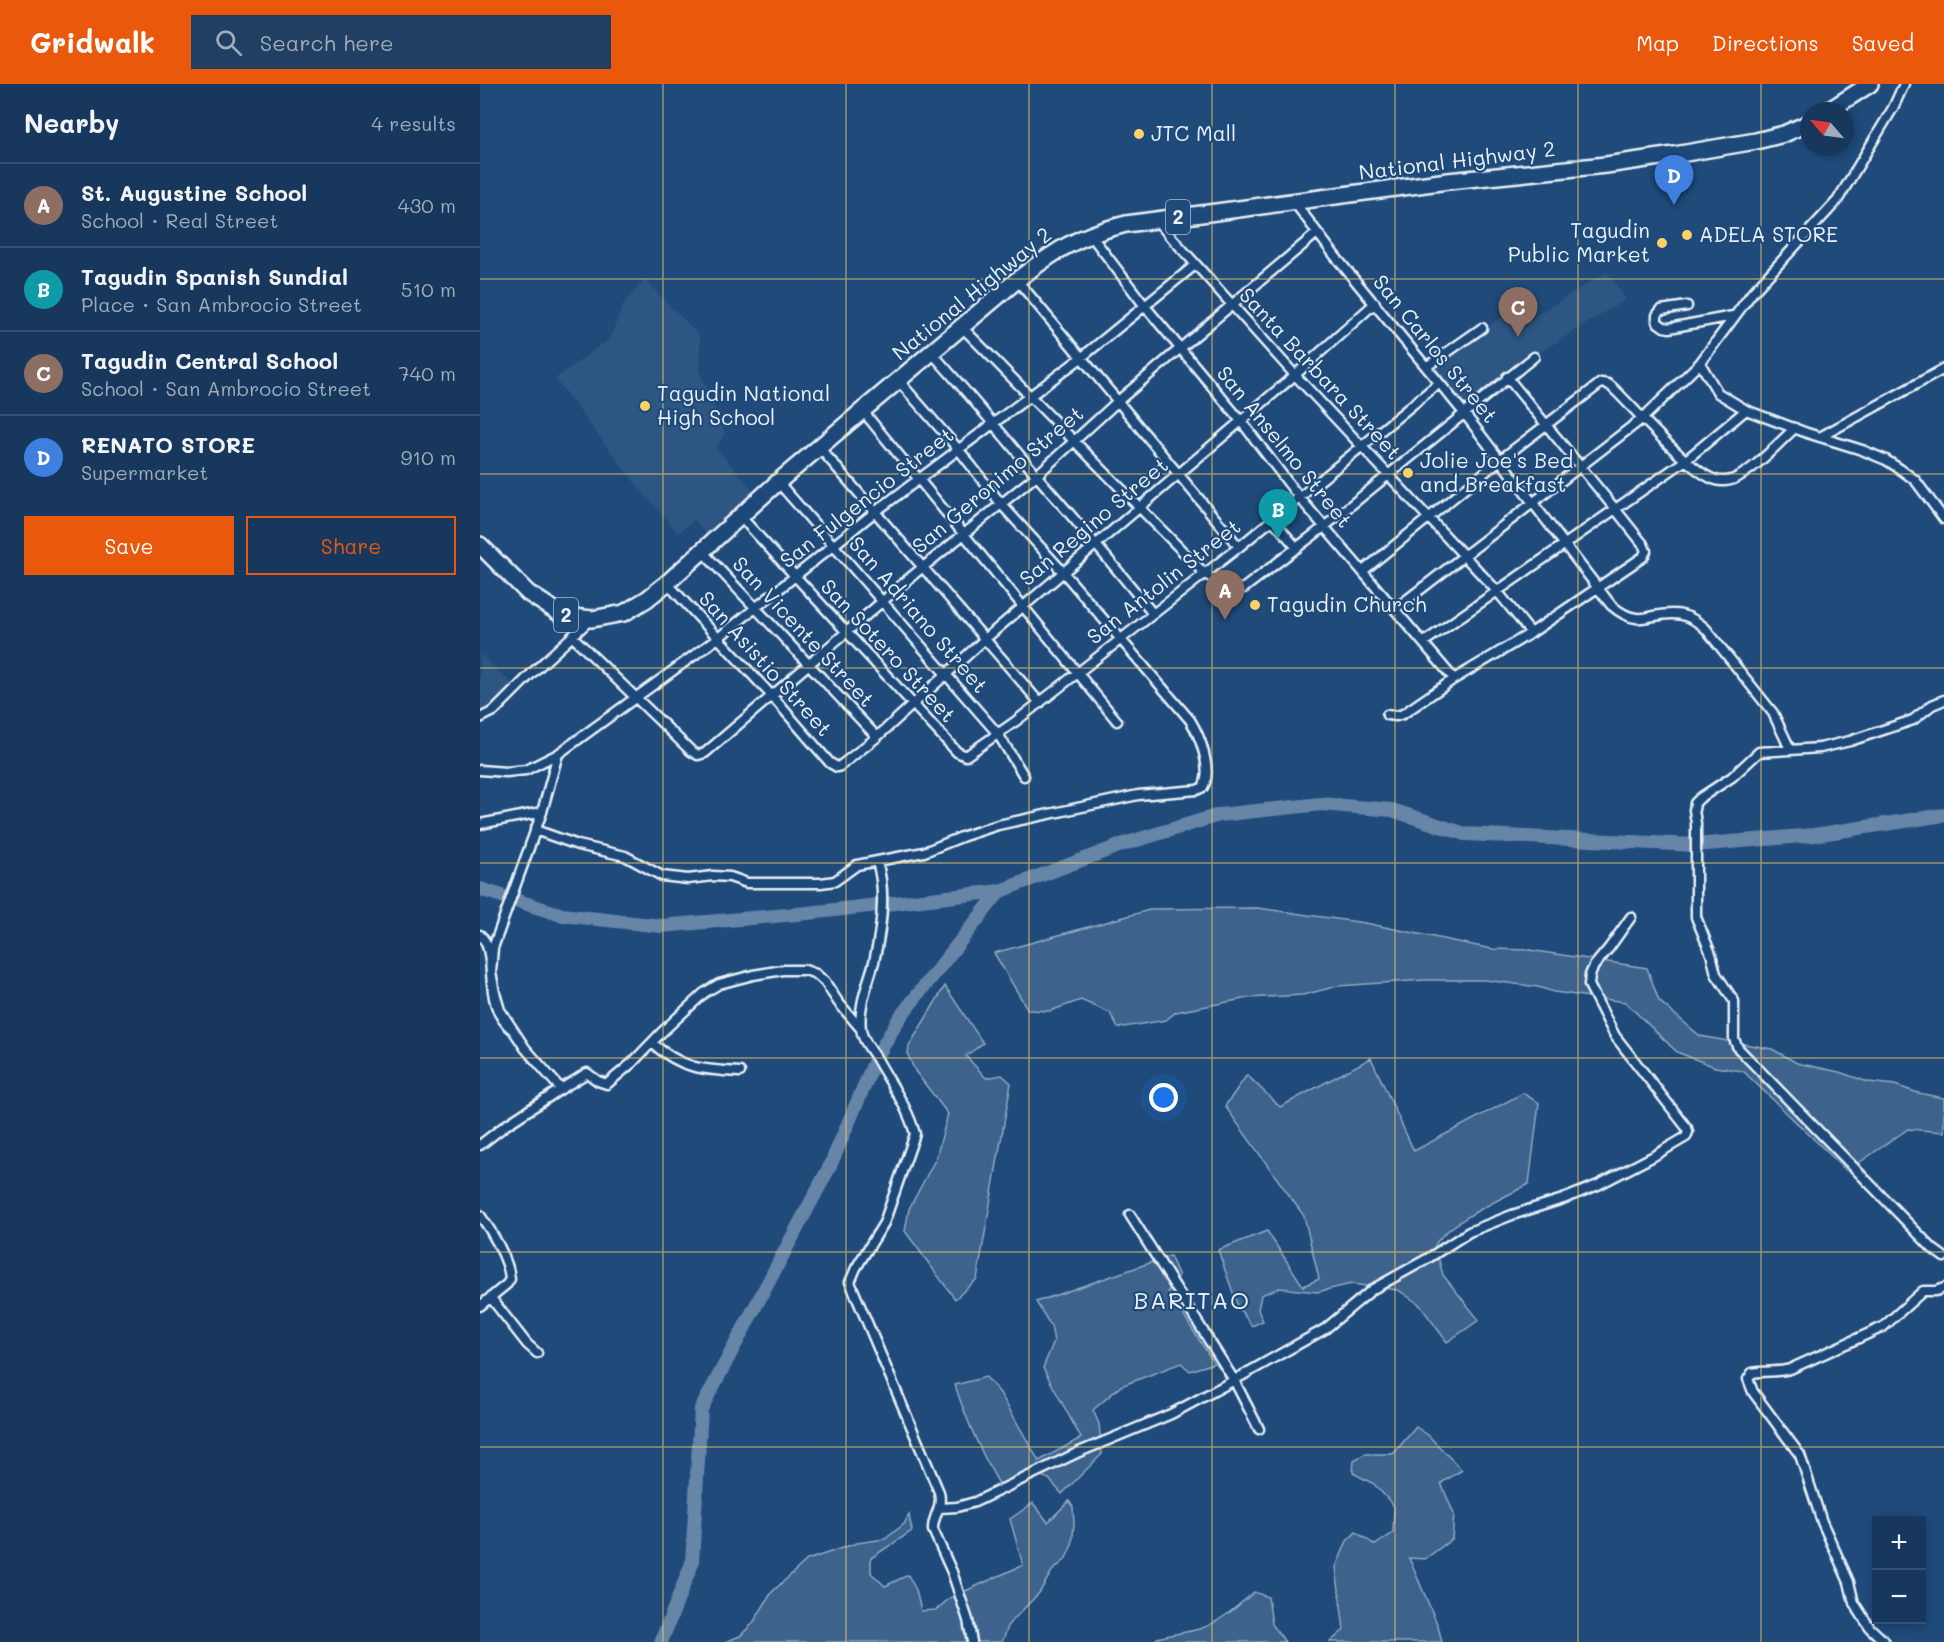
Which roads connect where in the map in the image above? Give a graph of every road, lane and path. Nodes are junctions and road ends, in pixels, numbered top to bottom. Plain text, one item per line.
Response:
1 (1870, 84) edge
2 (1905, 84) edge
3 (1842, 102) edge
4 (1800, 127) edge
5 (1294, 203) junction
6 (1156, 220) junction
7 (1317, 233) junction
8 (1090, 234) junction
9 (1195, 265) junction
10 (1017, 280) junction
11 (1375, 303) junction
12 (1232, 304) junction
13 (1144, 305) junction
14 (1687, 306) dead end
15 (1734, 316) junction
16 (962, 327) junction
17 (1482, 328) dead end
18 (1180, 348) junction
19 (932, 353) junction
20 (1534, 357) dead end
21 (1081, 358) junction
22 (1700, 363) junction
23 (1426, 367) junction
24 (1944, 369) edge
25 (1295, 375) junction
26 (1508, 377) junction
27 (898, 380) junction
28 (1439, 383) junction
29 (1030, 396) junction
30 (1118, 401) junction
31 (862, 410) junction
32 (1746, 410) junction
33 (1464, 413) junction
34 (1643, 418) junction
35 (1241, 421) junction
36 (994, 422) junction
37 (1546, 425) junction
38 (1795, 428) junction
39 (1820, 436) junction
40 (1074, 440) junction
41 (1361, 446) junction
42 (819, 447) junction
43 (959, 450) junction
44 (1500, 460) junction
45 (1686, 460) junction
46 (1580, 467) junction
47 (1179, 474) junction
48 (1037, 475) junction
49 (1389, 475) junction
50 (919, 480) junction
51 (778, 482) junction
52 (1299, 497) junction
53 (1533, 502) junction
54 (1002, 505) junction
55 (1141, 507) junction
56 (1616, 510) junction
57 (1941, 510) edge
58 (875, 512) junction
59 (740, 516) junction
60 (1428, 518) junction
61 (1272, 519) junction
62 (1944, 519) edge
63 (1324, 527) junction
64 (963, 534) junction
65 (1097, 544) junction
66 (480, 545) edge
67 (1563, 545) junction
68 (834, 546) junction
69 (1239, 547) junction
70 (1297, 548) junction
71 (702, 551) junction
72 (1462, 556) junction
73 (924, 566) junction
74 (1363, 571) junction
75 (1063, 572) junction
76 (1204, 573) junction
77 (795, 576) junction
78 (667, 583) junction
79 (1597, 589) junction
80 (1497, 591) junction
81 (882, 601) junction
82 (1022, 607) junction
83 (756, 608) junction
84 (1395, 609) junction
85 (1153, 614) junction
86 (592, 619) junction
87 (845, 633) junction
88 (1531, 633) junction
89 (573, 637) junction
90 (718, 638) junction
91 (985, 639) junction
92 (1121, 639) junction
93 (1424, 642) junction
94 (809, 664) junction
95 (1078, 672) junction
96 (946, 674) junction
97 (1454, 679) junction
98 (636, 696) junction
99 (772, 696) junction
100 (1944, 700) edge
101 (912, 703) junction
102 (1040, 703) junction
103 (1387, 715) dead end
104 (480, 718) edge
105 (1117, 721) dead end
106 (998, 734) junction
107 (877, 737) junction
108 (1791, 750) junction
109 (558, 754) junction
110 (962, 756) joint
111 (837, 767) joint
112 (480, 770) edge
113 (1024, 776) dead end
114 (542, 812) junction
115 (480, 824) edge
116 (535, 833) junction
117 (877, 862) junction
118 (1631, 917) dead end
119 (480, 935) edge
120 (483, 988) edge
121 (512, 1029) junction
122 (861, 1029) junction
123 (652, 1043) junction
124 (740, 1071) dead end
125 (561, 1089) junction
126 (480, 1145) edge
127 (480, 1215) edge
128 (1130, 1215) dead end
129 (1944, 1257) edge
130 (1944, 1288) edge
131 (491, 1298) junction
132 (480, 1306) edge
133 (537, 1353) dead end
134 (1234, 1380) junction
135 (1259, 1429) dead end
136 (940, 1508) junction
137 (972, 1642) edge
138 (1885, 1642) edge

1 - 3 highway
2 - 15 street
4 - 5 highway, National Highway 2 / 2
5 - 6 highway, National Highway 2 / 2
5 - 7 street, San Carlos Street
6 - 8 highway, National Highway 2 / 2
6 - 9 street, Santa Barbara Street
7 - 11 street, San Carlos Street
7 - 12 street, San Geronimo Street
8 - 10 highway, National Highway 2 / 2
8 - 13 street, San Anselmo Street
9 - 12 street, Santa Barbara Street
9 - 13 street, San Fulgencio Street
10 - 16 highway, National Highway 2 / 2
10 - 21 street
11 - 23 street, San Carlos Street
11 - 25 street, San Regino Street
12 - 18 street, San Geronimo Street
12 - 25 street, Santa Barbara Street
13 - 18 street, San Anselmo Street
13 - 21 street, San Fulgencio Street
14 - 15 street
15 - 22 street
16 - 19 highway, National Highway 2 / 2
16 - 29 street
17 - 23 street
18 - 30 street, San Geronimo Street
18 - 35 street, San Anselmo Street
19 - 27 highway, National Highway 2 / 2
19 - 36 street
20 - 26 street
21 - 29 street, San Fulgencio Street
21 - 30 street
22 - 32 street
22 - 34 street
23 - 28 street, San Carlos Street
24 - 39 street
25 - 35 street, San Regino Street
25 - 41 street, Santa Barbara Street
26 - 33 street
26 - 37 street
27 - 31 highway, National Highway 2 / 2
27 - 43 street
28 - 33 street, San Carlos Street
28 - 41 street, San Antolin Street
29 - 36 street, San Fulgencio Street
29 - 40 street
30 - 40 street, San Geronimo Street
30 - 47 street
31 - 42 highway, National Highway 2 / 2
31 - 50 street
32 - 38 street
32 - 45 street
33 - 44 street, San Carlos Street
33 - 49 street
34 - 37 street
34 - 45 street
34 - 46 street
35 - 47 street, San Regino Street
35 - 52 street, San Anselmo Street
36 - 43 street, San Fulgencio Street
36 - 48 street
37 - 44 street
37 - 46 street
38 - 39 street
38 - 45 street
39 - 57 street
40 - 48 street, San Geronimo Street
40 - 55 street
41 - 49 street, Santa Barbara Street
41 - 52 street, San Antolin Street
42 - 51 highway, National Highway 2 / 2
42 - 58 street
43 - 50 street, San Fulgencio Street
43 - 54 street
44 - 53 street, San Carlos Street
44 - 60 street
45 - 56 street
46 - 53 street
46 - 56 street
47 - 55 street, San Regino Street
47 - 69 street
48 - 54 street, San Geronimo Street
48 - 65 street
49 - 60 street, Santa Barbara Street
49 - 63 street
50 - 58 street, San Fulgencio Street
50 - 64 street
51 - 59 highway, National Highway 2 / 2
51 - 68 street, San Adriano Street
52 - 61 street, San Antolin Street
52 - 63 street, San Anselmo Street
53 - 67 street, San Carlos Street
53 - 72 street
54 - 64 street, San Geronimo Street
54 - 75 street
55 - 65 street, San Regino Street
55 - 76 street
56 - 67 street
56 - 79 street
57 - 62 street
58 - 68 street, San Fulgencio Street
58 - 73 street
59 - 71 highway, National Highway 2 / 2
59 - 77 street, San Sotero Street
60 - 72 street, Santa Barbara Street
60 - 74 street
61 - 69 street, San Antolin Street
61 - 70 street
63 - 70 street
63 - 74 street, San Anselmo Street
64 - 73 street, San Geronimo Street
64 - 82 street
65 - 75 street, San Regino Street
65 - 85 street
66 - 86 highway, National Highway 2 / 2
67 - 79 street, San Carlos Street
67 - 80 street
68 - 77 street, San Fulgencio Street
68 - 81 street, San Adriano Street
69 - 76 street, San Antolin Street
70 - 76 street
71 - 78 highway, National Highway 2 / 2
71 - 83 street, San Vicente Street
72 - 80 street, Santa Barbara Street
72 - 84 street
73 - 81 street, San Geronimo Street
73 - 91 street
74 - 84 street, San Anselmo Street
75 - 82 street, San Regino Street
75 - 92 street
76 - 85 street, San Antolin Street
77 - 83 street, San Fulgencio Street
77 - 87 street, San Sotero Street
78 - 86 highway, National Highway 2 / 2
78 - 90 street, San Asistio Street
79 - 88 street
79 - 108 street, San Carlos Street
80 - 88 street, Santa Barbara Street
80 - 93 street
81 - 87 street, San Geronimo Street
81 - 96 street, San Adriano Street
82 - 91 street, San Regino Street
82 - 95 street
83 - 90 street, San Fulgencio Street
83 - 94 street, San Vicente Street
84 - 93 street, San Anselmo Street
85 - 92 street, San Antolin Street
86 - 89 street
87 - 94 street, San Geronimo Street
87 - 101 street, San Sotero Street
88 - 97 street
89 - 98 street
89 - 104 street
90 - 98 street, San Fulgencio Street
90 - 99 street, San Asistio Street
91 - 96 street, San Regino Street
91 - 102 street
92 - 95 street, San Antolin Street
92 - 117 street
93 - 97 street, San Anselmo Street
94 - 99 street, San Geronimo Street
94 - 107 street, San Vicente Street
95 - 102 street, San Antolin Street
95 - 105 street
96 - 101 street, San Regino Street
96 - 106 street, San Adriano Street
97 - 103 street
98 - 99 street, San Geronimo Street
98 - 109 street, San Fulgencio Street
99 - 111 street, San Asistio Street
100 - 108 street
101 - 107 street, San Regino Street
101 - 110 street, San Sotero Street
102 - 106 street, San Antolin Street
106 - 110 street, San Antolin Street
106 - 113 street, San Adriano Street
107 - 111 street, San Regino Street
108 - 129 street
109 - 112 street, San Fulgencio Street
109 - 114 street
114 - 115 street
114 - 116 street
116 - 117 street
116 - 121 street
117 - 122 street
118 - 134 street
119 - 120 street
120 - 121 street
121 - 125 street
122 - 123 street
122 - 136 street
123 - 124 street
123 - 125 street
125 - 126 street
127 - 131 street
128 - 134 street
130 - 138 street
131 - 132 street
131 - 133 street
134 - 135 street
134 - 136 street
136 - 137 street

